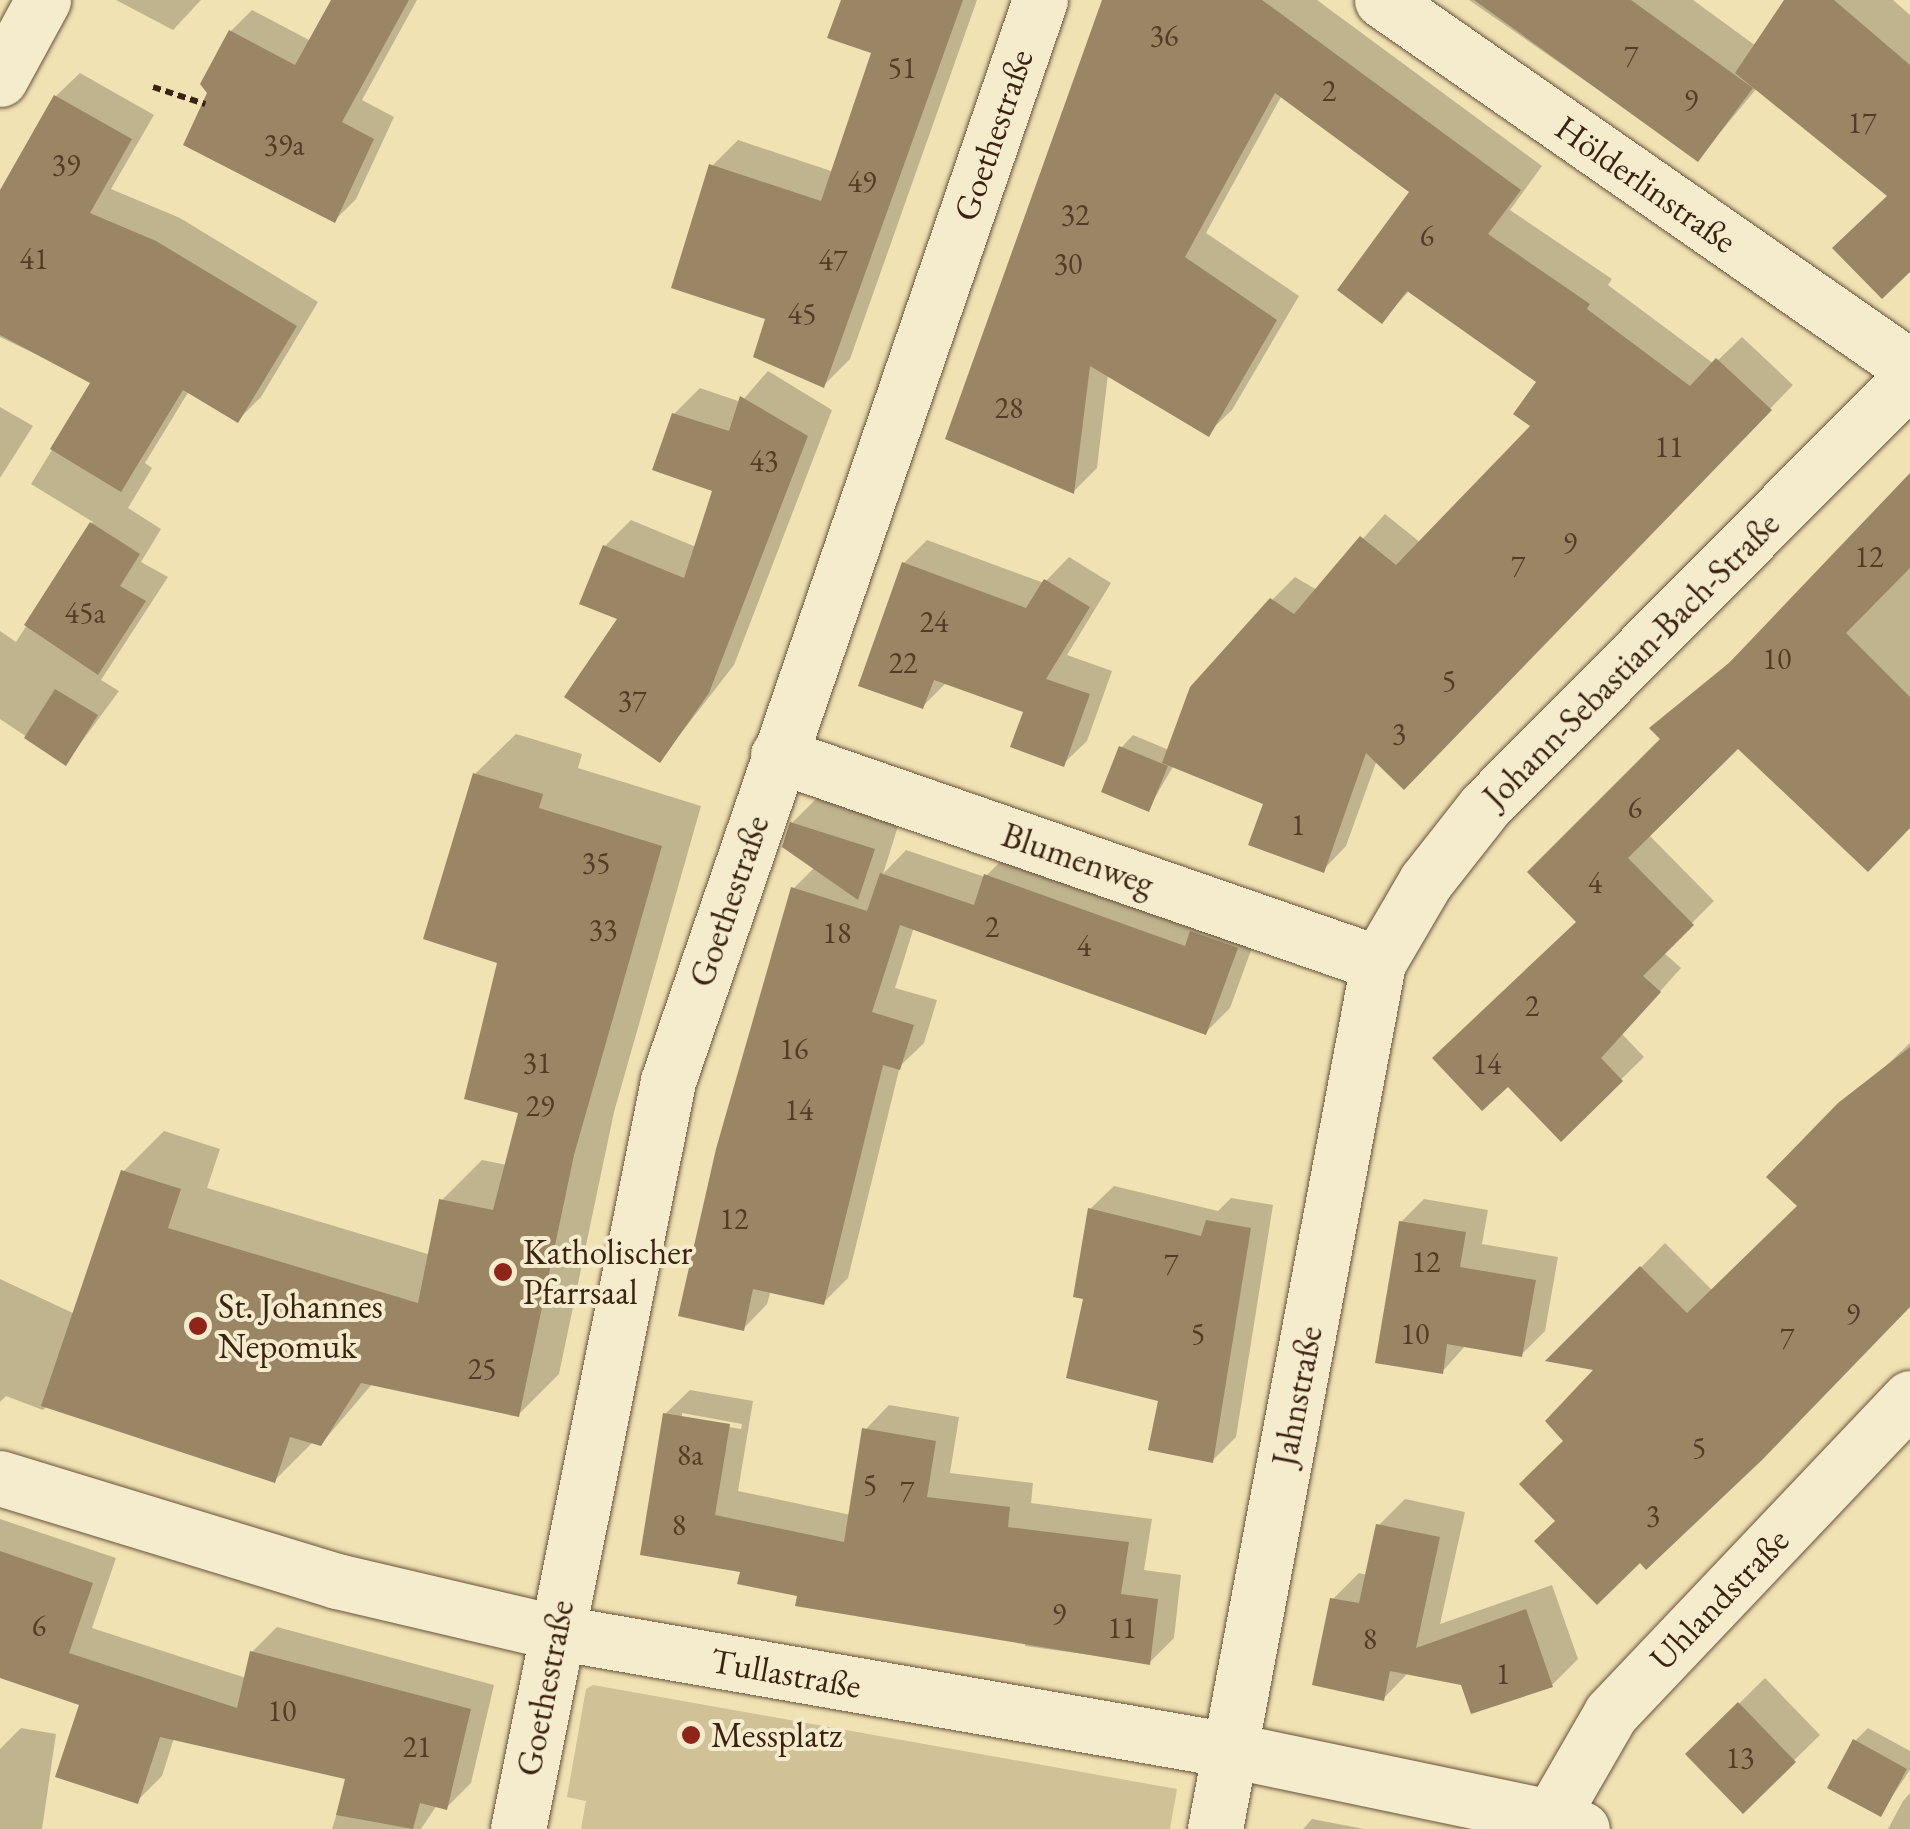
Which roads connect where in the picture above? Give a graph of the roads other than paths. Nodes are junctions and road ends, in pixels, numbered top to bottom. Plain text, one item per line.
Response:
1 (43, 0) edge
2 (1040, 0) edge
3 (1382, 0) edge
4 (0, 79) edge
5 (1910, 367) edge
6 (1910, 378) edge
7 (778, 755) junction
8 (1378, 964) junction
9 (1910, 1398) edge
10 (0, 1478) edge
11 (556, 1632) junction
12 (1230, 1750) junction
13 (1566, 1823) edge
14 (518, 1829) edge
15 (1215, 1829) edge

1 - 4 street
2 - 7 street, Goethestraße
3 - 5 street, Hölderlinstraße
6 - 8 street, Johann-Sebastian-Bach-Straße
7 - 8 street, Blumenweg
7 - 11 street, Goethestraße
8 - 12 street, Jahnstraße
9 - 13 street, Uhlandstraße
10 - 11 street, Tullastraße
11 - 12 street, Tullastraße
11 - 14 street, Goethestraße
12 - 13 street, Tullastraße
12 - 15 street, Jahnstraße

